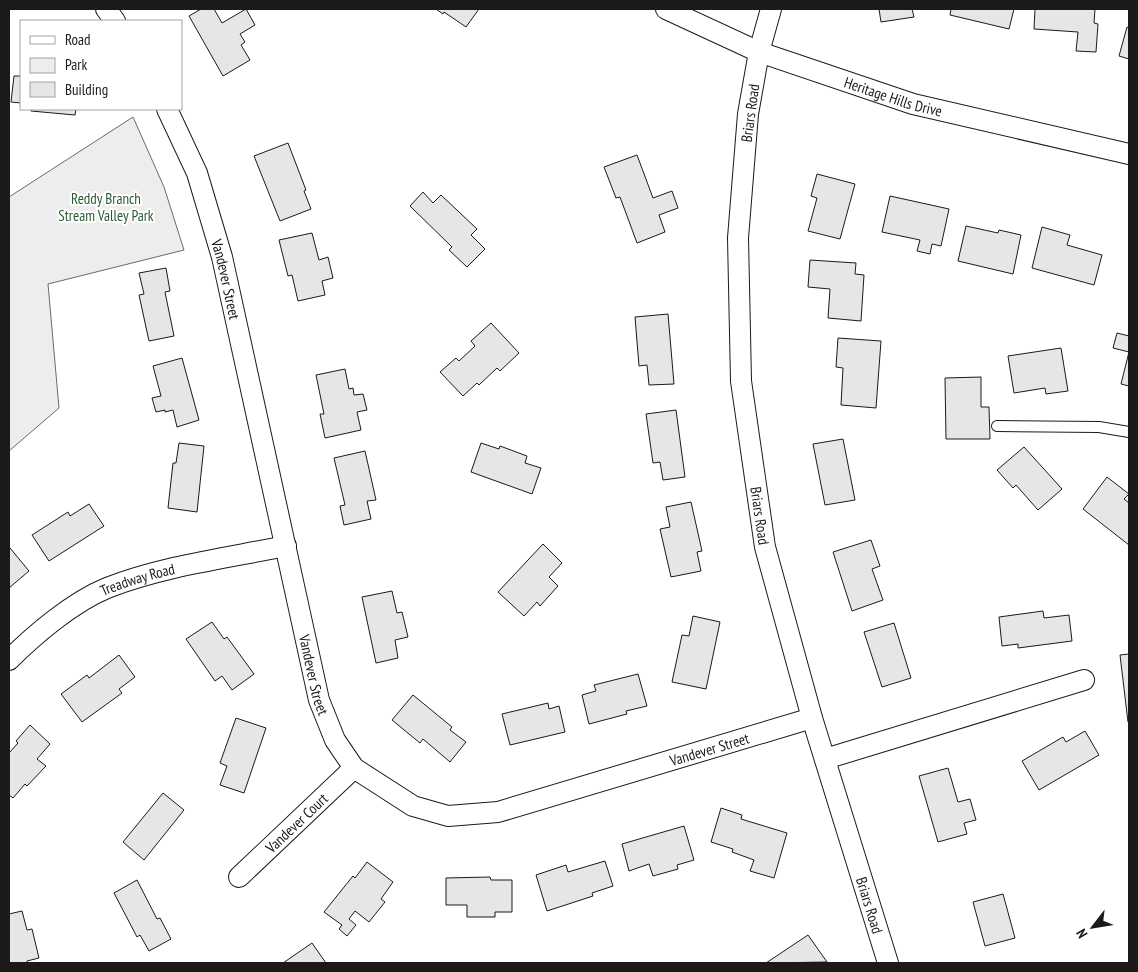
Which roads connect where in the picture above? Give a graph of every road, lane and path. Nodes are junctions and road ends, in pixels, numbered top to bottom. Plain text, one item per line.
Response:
1 (106, 9) edge
2 (666, 9) edge
3 (771, 9) edge
4 (113, 20) edge
5 (759, 52) junction
6 (167, 110) edge
7 (1129, 154) edge
8 (997, 426) dead end
9 (1129, 432) edge
10 (286, 546) junction
11 (9, 660) edge
12 (1084, 680) dead end
13 (812, 718) junction
14 (825, 759) junction
15 (354, 768) junction
16 (239, 877) dead end
17 (888, 963) edge

1 - 4 street
2 - 5 street, Heritage Hills Drive
3 - 5 street, Briars Road
5 - 7 street, Heritage Hills Drive
5 - 13 street, Briars Road
6 - 10 street, Vandever Street
8 - 9 lane
10 - 11 street, Treadway Road
10 - 15 street, Vandever Street
12 - 14 street
13 - 14 street, Briars Road
13 - 15 street, Vandever Street
14 - 17 street, Briars Road
15 - 16 street, Vandever Court

